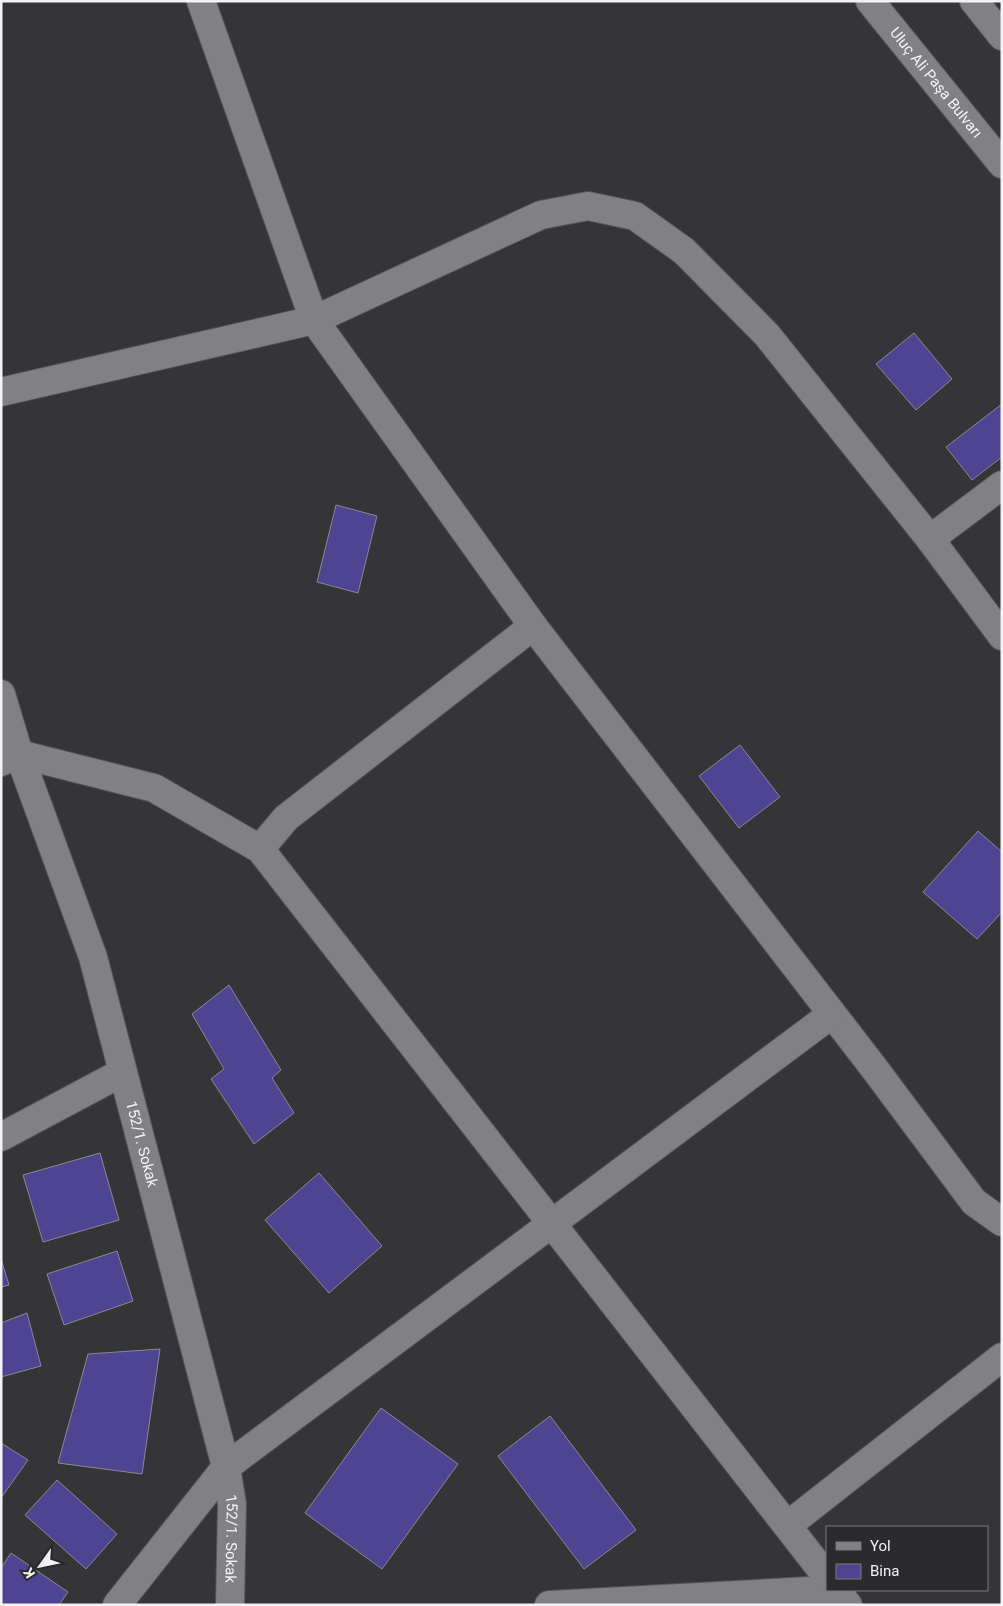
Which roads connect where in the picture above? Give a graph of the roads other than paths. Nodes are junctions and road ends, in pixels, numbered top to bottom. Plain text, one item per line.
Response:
1 (201, 1) edge
2 (870, 1) edge
3 (974, 1) edge
4 (1002, 36) edge
5 (1002, 164) edge
6 (314, 320) junction
7 (1, 392) edge
8 (1002, 485) edge
9 (930, 539) junction
10 (532, 626) junction
11 (1002, 636) edge
12 (1, 694) edge
13 (10, 758) edge
14 (260, 849) junction
15 (832, 1014) junction
16 (123, 1072) junction
17 (1, 1137) edge
18 (552, 1222) junction
19 (1002, 1222) edge
20 (1002, 1357) edge
21 (226, 1467) junction
22 (788, 1524) junction
23 (826, 1576) edge
24 (826, 1590) edge
25 (837, 1591) edge
26 (117, 1605) edge
27 (230, 1605) edge
28 (549, 1605) edge
29 (848, 1605) edge

1 - 6 street
2 - 5 street, Uluç Ali Paşa Bulvarı
3 - 4 street
6 - 7 street
6 - 9 street
6 - 10 street
8 - 9 street
9 - 11 street
10 - 14 street
10 - 15 street
12 - 13 street, 152/1. Sokak
13 - 14 street
13 - 16 street, 152/1. Sokak
14 - 18 street
15 - 18 street
15 - 19 street
16 - 17 street
16 - 21 street, 152/1. Sokak
18 - 21 street
18 - 22 street
20 - 22 street
21 - 26 street
21 - 27 street, 152/1. Sokak
22 - 23 street
24 - 28 street
25 - 29 street

